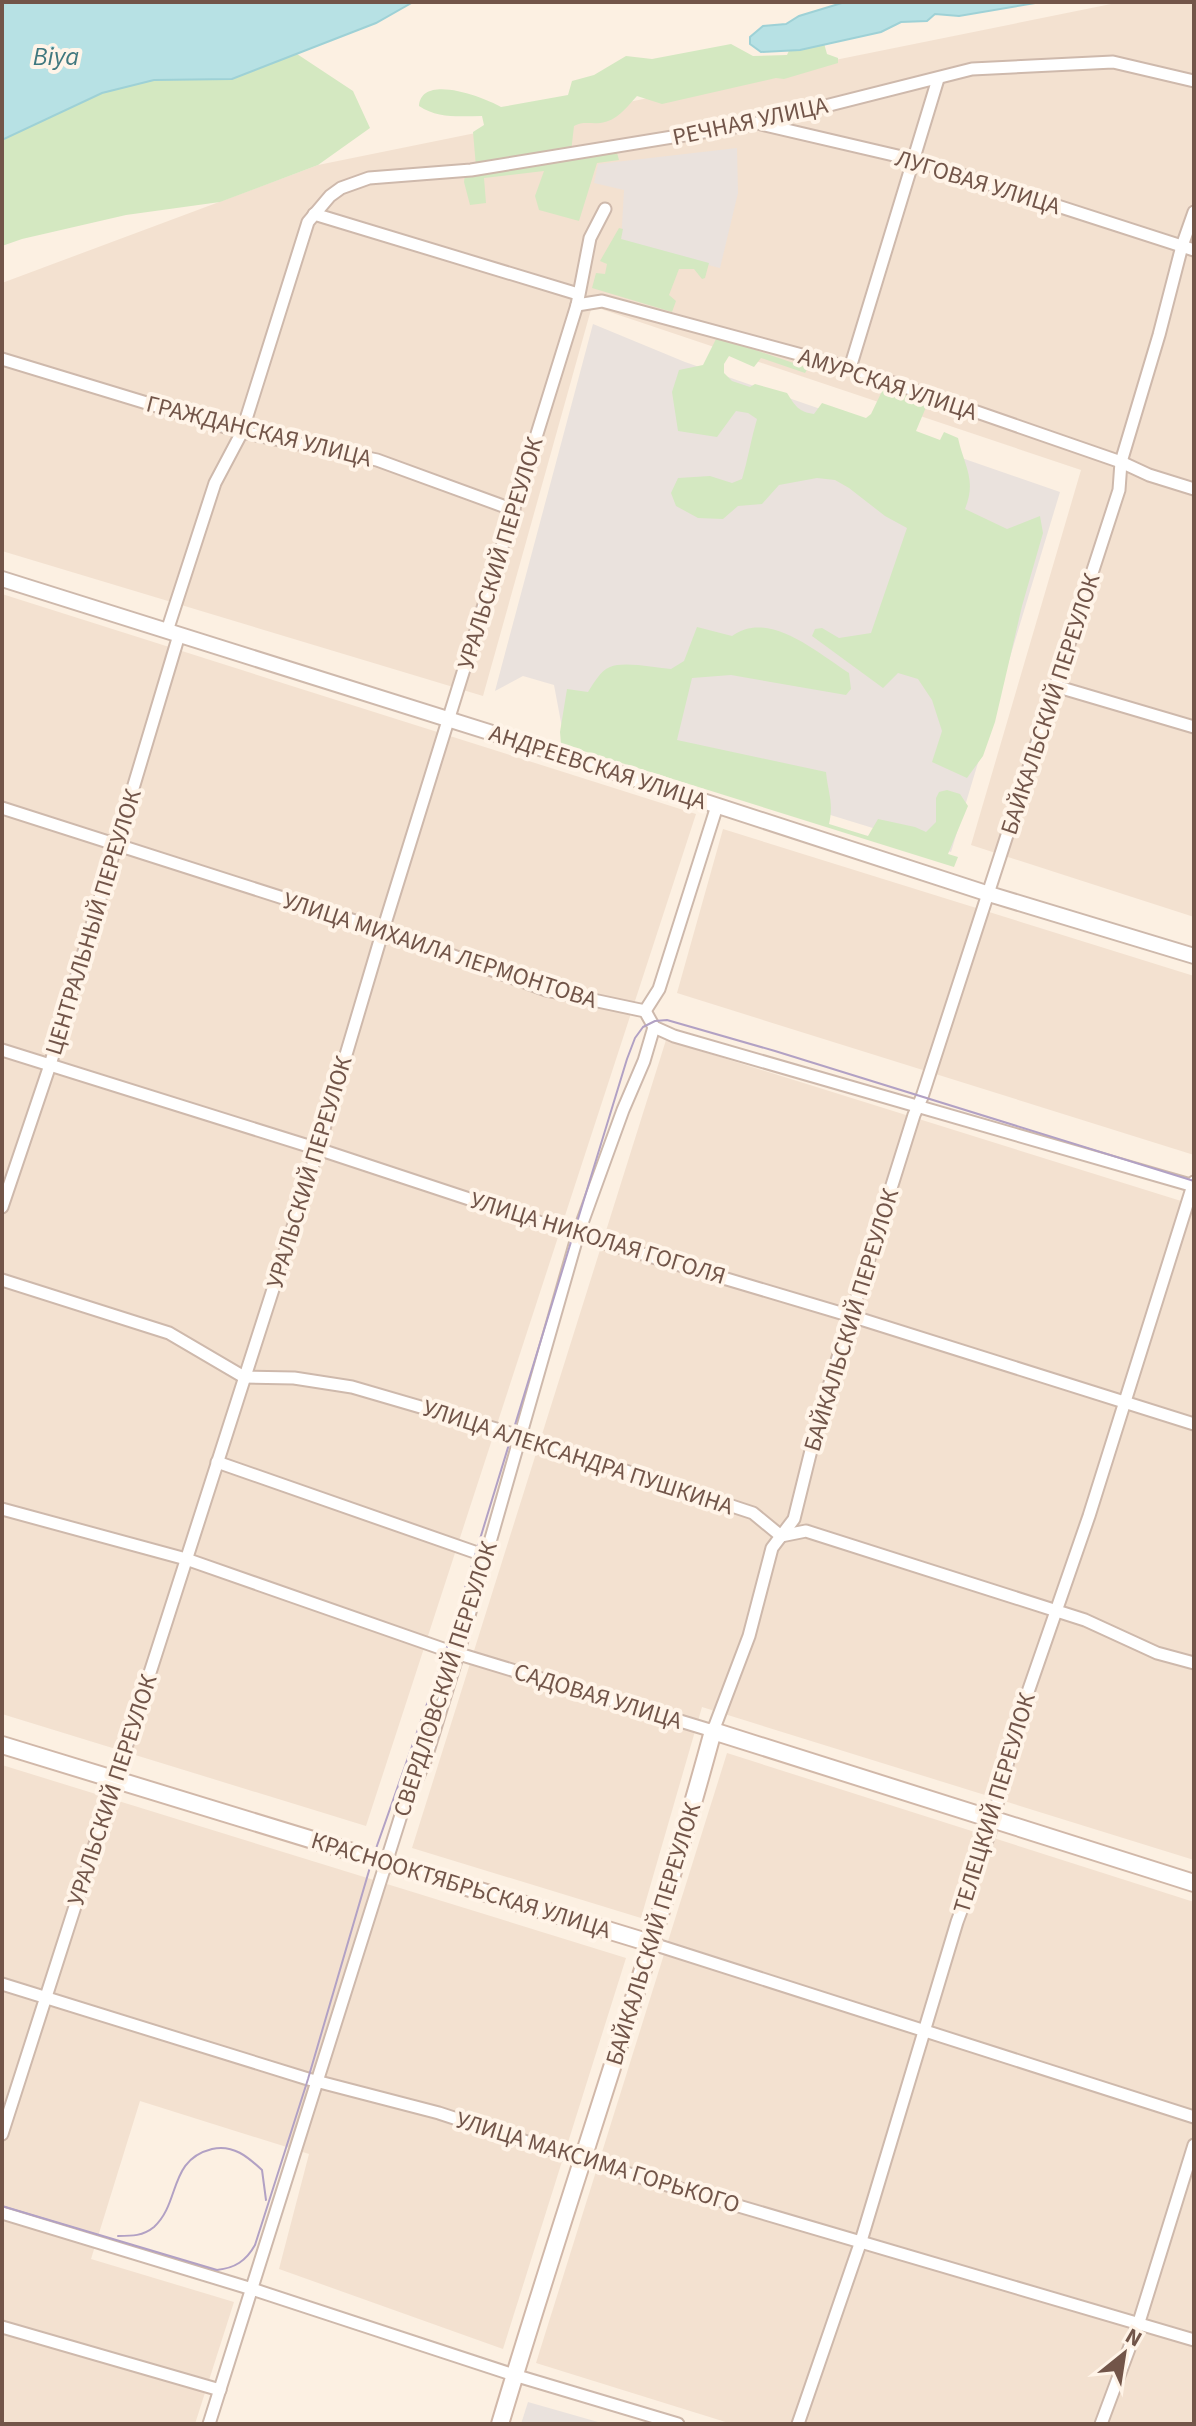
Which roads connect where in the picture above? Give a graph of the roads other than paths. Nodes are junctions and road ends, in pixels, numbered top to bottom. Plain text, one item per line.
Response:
1 (938, 79) junction
2 (1194, 81) edge
3 (758, 123) junction
4 (915, 160) junction
5 (605, 209) dead end
6 (1194, 212) edge
7 (314, 214) junction
8 (1188, 248) edge
9 (577, 299) junction
10 (2, 359) edge
11 (850, 368) junction
12 (242, 432) junction
13 (1121, 462) junction
14 (1194, 489) edge
15 (514, 510) junction
16 (2, 579) edge
17 (173, 633) junction
18 (1055, 686) junction
19 (449, 720) junction
20 (1194, 727) edge
21 (717, 806) junction
22 (2, 808) edge
23 (117, 845) junction
24 (989, 894) junction
25 (383, 930) junction
26 (1194, 956) edge
27 (645, 1011) junction
28 (654, 1027) junction
29 (2, 1050) edge
30 (50, 1065) junction
31 (918, 1107) junction
32 (318, 1149) junction
33 (1194, 1185) edge
34 (2, 1207) edge
35 (578, 1234) junction
36 (2, 1280) edge
37 (851, 1316) junction
38 (244, 1377) junction
39 (1125, 1402) junction
40 (1194, 1424) edge
41 (520, 1436) junction
42 (217, 1462) junction
43 (2, 1509) edge
44 (781, 1536) junction
45 (486, 1556) junction
46 (186, 1559) junction
47 (1056, 1611) junction
48 (458, 1654) junction
49 (1194, 1663) edge
50 (713, 1731) junction
51 (2, 1745) edge
52 (115, 1780) junction
53 (993, 1818) junction
54 (388, 1862) junction
55 (1194, 1883) edge
56 (650, 1943) junction
57 (2, 1984) edge
58 (45, 1997) junction
59 (925, 2029) junction
60 (317, 2082) junction
61 (1194, 2117) edge
62 (2, 2134) edge
63 (1194, 2145) edge
64 (582, 2160) junction
65 (2, 2213) edge
66 (861, 2241) junction
67 (252, 2289) junction
68 (1139, 2322) junction
69 (2, 2327) edge
70 (1194, 2340) edge
71 (514, 2375) junction
72 (220, 2390) junction
73 (209, 2424) edge
74 (500, 2424) edge
75 (678, 2424) edge
76 (798, 2424) edge
77 (1101, 2424) edge

1 - 2 street, РЕЧНАЯ УЛИЦА
1 - 3 street, РЕЧНАЯ УЛИЦА
1 - 4 street
3 - 4 street, ЛУГОВАЯ УЛИЦА
3 - 7 street, РЕЧНАЯ УЛИЦА
4 - 8 street, ЛУГОВАЯ УЛИЦА
4 - 11 street
5 - 9 street, УРАЛЬСКИЙ ПЕРЕУЛОК
6 - 8 street, БАЙКАЛЬСКИЙ ПЕРЕУЛОК
7 - 9 street, АМУРСКАЯ УЛИЦА
7 - 12 street, ЦЕНТРАЛЬНЫЙ ПЕРЕУЛОК
8 - 13 street, БАЙКАЛЬСКИЙ ПЕРЕУЛОК
9 - 11 street, АМУРСКАЯ УЛИЦА
9 - 15 street, УРАЛЬСКИЙ ПЕРЕУЛОК
10 - 12 street, ГРАЖДАНСКАЯ УЛИЦА
11 - 13 street, АМУРСКАЯ УЛИЦА
12 - 15 street, ГРАЖДАНСКАЯ УЛИЦА
12 - 17 street, ЦЕНТРАЛЬНЫЙ ПЕРЕУЛОК
13 - 14 street, АМУРСКАЯ УЛИЦА
13 - 18 street, БАЙКАЛЬСКИЙ ПЕРЕУЛОК
15 - 19 street, УРАЛЬСКИЙ ПЕРЕУЛОК
16 - 17 street, АНДРЕЕВСКАЯ УЛИЦА
17 - 19 street, АНДРЕЕВСКАЯ УЛИЦА
17 - 23 street, ЦЕНТРАЛЬНЫЙ ПЕРЕУЛОК
18 - 20 street
18 - 24 street, БАЙКАЛЬСКИЙ ПЕРЕУЛОК
19 - 21 street, АНДРЕЕВСКАЯ УЛИЦА
19 - 25 street, УРАЛЬСКИЙ ПЕРЕУЛОК
21 - 24 street, АНДРЕЕВСКАЯ УЛИЦА
21 - 27 street
22 - 23 street, УЛИЦА МИХАИЛА ЛЕРМОНТОВА
23 - 25 street, УЛИЦА МИХАИЛА ЛЕРМОНТОВА
23 - 30 street, ЦЕНТРАЛЬНЫЙ ПЕРЕУЛОК
24 - 26 street, АНДРЕЕВСКАЯ УЛИЦА
24 - 31 street, БАЙКАЛЬСКИЙ ПЕРЕУЛОК
25 - 27 street, УЛИЦА МИХАИЛА ЛЕРМОНТОВА
25 - 32 street, УРАЛЬСКИЙ ПЕРЕУЛОК
27 - 28 street
28 - 31 street
28 - 35 street, СВЕРДЛОВСКИЙ ПЕРЕУЛОК
29 - 30 street, УЛИЦА НИКОЛАЯ ГОГОЛЯ
30 - 32 street, УЛИЦА НИКОЛАЯ ГОГОЛЯ
30 - 34 street, ЦЕНТРАЛЬНЫЙ ПЕРЕУЛОК
31 - 33 street
31 - 37 street, БАЙКАЛЬСКИЙ ПЕРЕУЛОК
32 - 35 street, УЛИЦА НИКОЛАЯ ГОГОЛЯ
32 - 38 street, УРАЛЬСКИЙ ПЕРЕУЛОК
33 - 39 street, ТЕЛЕЦКИЙ ПЕРЕУЛОК
35 - 37 street, УЛИЦА НИКОЛАЯ ГОГОЛЯ
35 - 41 street, СВЕРДЛОВСКИЙ ПЕРЕУЛОК
36 - 38 street, УЛИЦА АЛЕКСАНДРА ПУШКИНА
37 - 39 street, УЛИЦА НИКОЛАЯ ГОГОЛЯ
37 - 44 street, БАЙКАЛЬСКИЙ ПЕРЕУЛОК
38 - 41 street, УЛИЦА АЛЕКСАНДРА ПУШКИНА
38 - 42 street, УРАЛЬСКИЙ ПЕРЕУЛОК
39 - 40 street, УЛИЦА НИКОЛАЯ ГОГОЛЯ
39 - 47 street, ТЕЛЕЦКИЙ ПЕРЕУЛОК
41 - 44 street, УЛИЦА АЛЕКСАНДРА ПУШКИНА
41 - 45 street, СВЕРДЛОВСКИЙ ПЕРЕУЛОК
42 - 45 street
42 - 46 street, УРАЛЬСКИЙ ПЕРЕУЛОК
43 - 46 street, САДОВАЯ УЛИЦА
44 - 47 street
44 - 50 street, БАЙКАЛЬСКИЙ ПЕРЕУЛОК
45 - 48 street, СВЕРДЛОВСКИЙ ПЕРЕУЛОК
46 - 48 street, САДОВАЯ УЛИЦА
46 - 52 street, УРАЛЬСКИЙ ПЕРЕУЛОК
47 - 49 street
47 - 53 street, ТЕЛЕЦКИЙ ПЕРЕУЛОК
48 - 50 street, САДОВАЯ УЛИЦА
48 - 54 street, СВЕРДЛОВСКИЙ ПЕРЕУЛОК
50 - 53 main road, САДОВАЯ УЛИЦА
50 - 56 main road, БАЙКАЛЬСКИЙ ПЕРЕУЛОК
51 - 52 main road, КРАСНООКТЯБРЬСКАЯ УЛИЦА
52 - 54 main road, КРАСНООКТЯБРЬСКАЯ УЛИЦА
52 - 58 street, УРАЛЬСКИЙ ПЕРЕУЛОК
53 - 55 main road, САДОВАЯ УЛИЦА
53 - 59 street, ТЕЛЕЦКИЙ ПЕРЕУЛОК
54 - 56 main road, КРАСНООКТЯБРЬСКАЯ УЛИЦА
54 - 60 street, СВЕРДЛОВСКИЙ ПЕРЕУЛОК
56 - 59 street, КРАСНООКТЯБРЬСКАЯ УЛИЦА
56 - 64 main road, БАЙКАЛЬСКИЙ ПЕРЕУЛОК
57 - 58 street, УЛИЦА МАКСИМА ГОРЬКОГО
58 - 60 street, УЛИЦА МАКСИМА ГОРЬКОГО
58 - 62 street, УРАЛЬСКИЙ ПЕРЕУЛОК
59 - 61 street, КРАСНООКТЯБРЬСКАЯ УЛИЦА
59 - 66 street, ТЕЛЕЦКИЙ ПЕРЕУЛОК
60 - 64 street, УЛИЦА МАКСИМА ГОРЬКОГО
60 - 67 street, СВЕРДЛОВСКИЙ ПЕРЕУЛОК
63 - 68 street
64 - 66 street, УЛИЦА МАКСИМА ГОРЬКОГО
64 - 71 main road, БАЙКАЛЬСКИЙ ПЕРЕУЛОК
65 - 67 street
66 - 68 street, УЛИЦА МАКСИМА ГОРЬКОГО
66 - 76 street, ТЕЛЕЦКИЙ ПЕРЕУЛОК
67 - 71 street
67 - 72 street, СВЕРДЛОВСКИЙ ПЕРЕУЛОК
68 - 70 street, УЛИЦА МАКСИМА ГОРЬКОГО
68 - 77 street
69 - 72 street
71 - 74 main road, БАЙКАЛЬСКИЙ ПЕРЕУЛОК
71 - 75 street
72 - 73 street, СВЕРДЛОВСКИЙ ПЕРЕУЛОК

